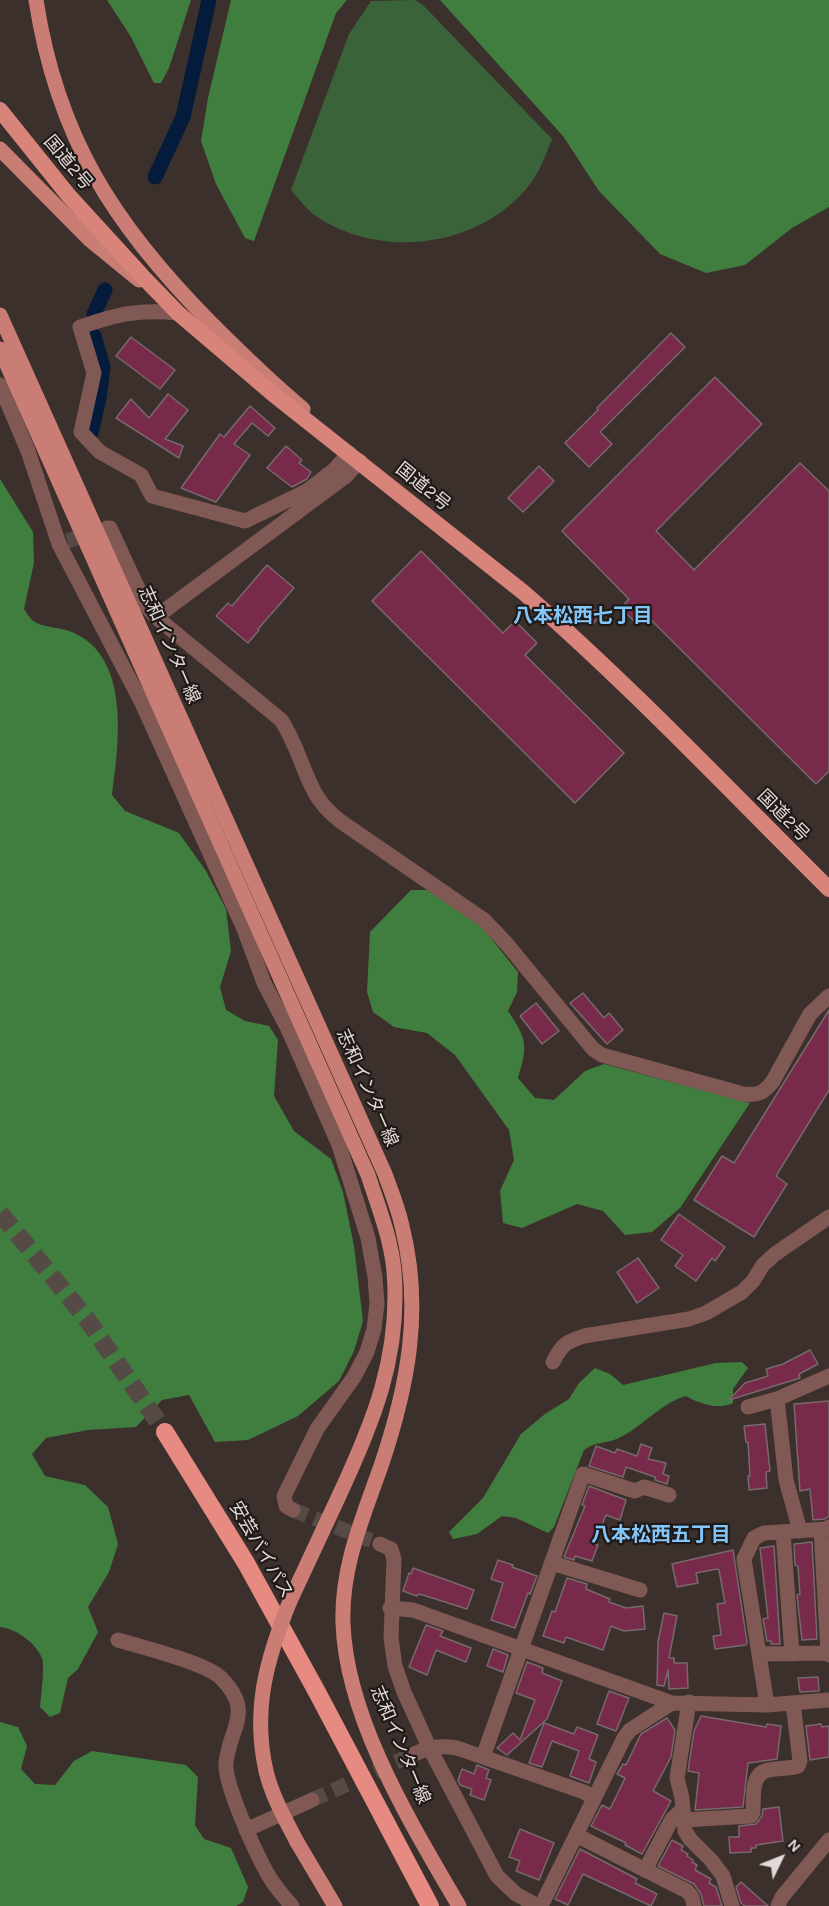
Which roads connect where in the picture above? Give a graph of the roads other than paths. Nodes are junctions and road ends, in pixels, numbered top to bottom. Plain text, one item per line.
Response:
1 (36, 0) edge
2 (0, 110) edge
3 (0, 149) edge
4 (178, 313) junction
5 (0, 315) edge
6 (0, 349) edge
7 (0, 385) edge
8 (354, 457) junction
9 (392, 487) junction
10 (107, 528) dead end
11 (156, 617) junction
12 (829, 889) edge
13 (829, 996) edge
14 (829, 1216) edge
15 (553, 1362) dead end
16 (829, 1376) edge
17 (777, 1399) junction
18 (748, 1407) dead end
19 (165, 1432) tunnel mouth
20 (669, 1495) dead end
21 (292, 1510) dead end
22 (825, 1528) edge
23 (800, 1531) junction
24 (783, 1532) junction
25 (380, 1544) tunnel mouth
26 (552, 1563) junction
27 (640, 1590) dead end
28 (390, 1608) junction
29 (118, 1640) dead end
30 (521, 1649) junction
31 (760, 1654) junction
32 (792, 1654) junction
33 (828, 1654) edge
34 (317, 1692) junction
35 (829, 1700) edge
36 (672, 1702) junction
37 (689, 1702) junction
38 (793, 1703) junction
39 (767, 1705) junction
40 (429, 1747) junction
41 (414, 1754) tunnel mouth
42 (483, 1756) junction
43 (594, 1798) junction
44 (312, 1800) tunnel mouth
45 (684, 1815) junction
46 (246, 1830) junction
47 (576, 1835) junction
48 (829, 1840) edge
49 (645, 1870) junction
50 (292, 1906) edge
51 (335, 1906) edge
52 (417, 1906) edge
53 (430, 1906) edge
54 (459, 1906) edge
55 (538, 1906) edge
56 (694, 1906) edge
57 (732, 1906) edge
58 (778, 1906) edge

1 - 9 main road
2 - 4 highway, 国道2号
3 - 4 main road
4 - 8 highway, 国道2号
4 - 8 street
5 - 54 main road, 志和インター線
6 - 51 main road, 志和インター線, bridge
7 - 21 street
8 - 9 highway, 国道2号
8 - 11 street
9 - 12 highway, 国道2号
10 - 11 street
11 - 13 street
14 - 15 street
16 - 17 street
17 - 18 street
17 - 23 street
19 - 34 highway, 安芸バイパス
20 - 26 street
22 - 23 street
22 - 33 street
23 - 24 street
24 - 31 street
24 - 32 street
25 - 28 street
26 - 27 street
26 - 30 street
28 - 30 street
28 - 40 street
29 - 46 street
30 - 36 street
30 - 42 street
31 - 32 street
31 - 39 street
32 - 33 street
34 - 52 highway, 安芸バイパス
34 - 53 highway, 安芸バイパス
35 - 38 street
36 - 37 street
36 - 43 street
37 - 39 street
37 - 45 street
38 - 39 street
38 - 45 street
40 - 41 street
40 - 42 street
40 - 55 street
42 - 43 street
43 - 47 street
44 - 46 street
45 - 49 street
45 - 57 street
46 - 50 street
47 - 49 street
47 - 55 street
48 - 58 street
49 - 56 street

